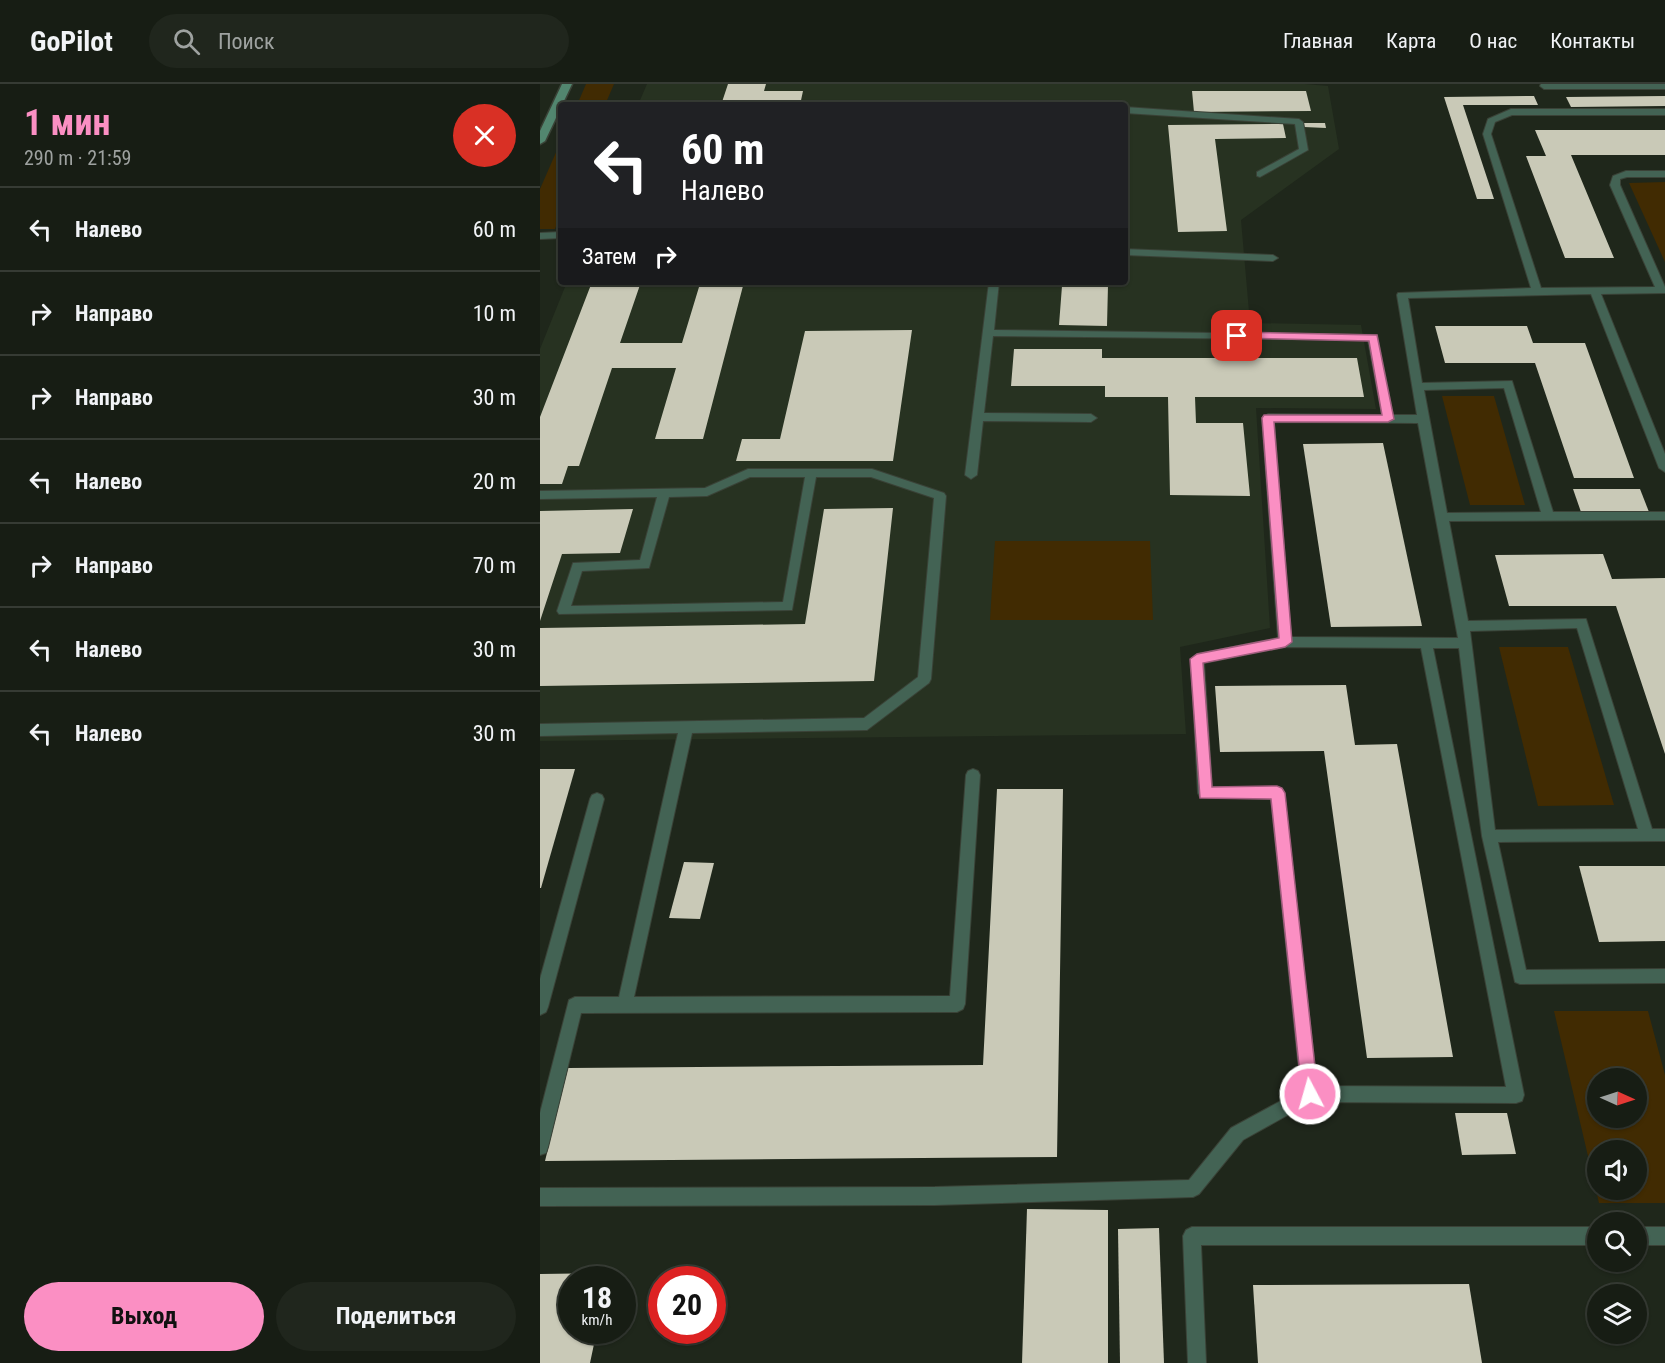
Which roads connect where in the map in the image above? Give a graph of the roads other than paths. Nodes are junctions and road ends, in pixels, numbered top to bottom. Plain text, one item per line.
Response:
1 (567, 84) edge
2 (1665, 86) edge
3 (562, 95) junction
4 (1548, 96) edge
5 (559, 102) edge
6 (558, 103) edge
7 (540, 109) edge
8 (1128, 110) edge
9 (1665, 112) edge
10 (540, 141) edge
11 (1260, 174) dead end
12 (1665, 174) edge
13 (540, 236) edge
14 (558, 236) edge
15 (1128, 252) edge
16 (1273, 258) dead end
17 (994, 285) edge
18 (1595, 290) junction
19 (1663, 290) edge
20 (1537, 291) junction
21 (988, 333) junction
22 (1417, 387) junction
23 (978, 417) junction
24 (1091, 417) dead end
25 (1388, 419) junction
26 (1423, 419) junction
27 (1665, 468) edge
28 (811, 473) junction
29 (971, 475) dead end
30 (664, 493) junction
31 (540, 495) edge
32 (1548, 516) junction
33 (1665, 516) edge
34 (1443, 517) junction
35 (1463, 626) junction
36 (1285, 642) junction
37 (1426, 643) junction
38 (1465, 643) junction
39 (686, 729) junction
40 (540, 730) edge
41 (973, 775) dead end
42 (597, 799) dead end
43 (1647, 835) junction
44 (1665, 835) edge
45 (1489, 836) junction
46 (1665, 976) edge
47 (625, 1004) junction
48 (540, 1007) edge
49 (1310, 1094) junction
50 (540, 1146) edge
51 (540, 1197) edge
52 (1587, 1236) edge
53 (1647, 1236) edge
54 (1665, 1236) edge
55 (1197, 1363) edge

1 - 3 main road
2 - 4 lane
3 - 5 main road
3 - 7 main road
4 - 9 lane
4 - 20 lane
6 - 10 main road
8 - 11 lane
12 - 19 lane
13 - 14 lane
15 - 16 lane
17 - 21 lane
18 - 19 lane
18 - 20 lane
18 - 27 lane
20 - 22 lane
21 - 23 lane
21 - 25 lane
22 - 26 lane
22 - 32 lane
23 - 24 lane
23 - 29 lane
25 - 26 lane
25 - 36 lane
26 - 34 lane
28 - 30 lane
28 - 30 lane
28 - 39 lane
30 - 31 lane
32 - 33 lane
32 - 34 lane
34 - 35 lane
35 - 38 lane
35 - 43 lane
36 - 37 lane
36 - 49 lane
37 - 38 lane
37 - 49 lane
38 - 45 lane
39 - 40 lane
39 - 47 lane
41 - 47 lane
42 - 48 lane
43 - 44 lane
43 - 45 lane
45 - 46 lane
47 - 50 lane
49 - 51 lane
52 - 55 lane
53 - 54 lane

